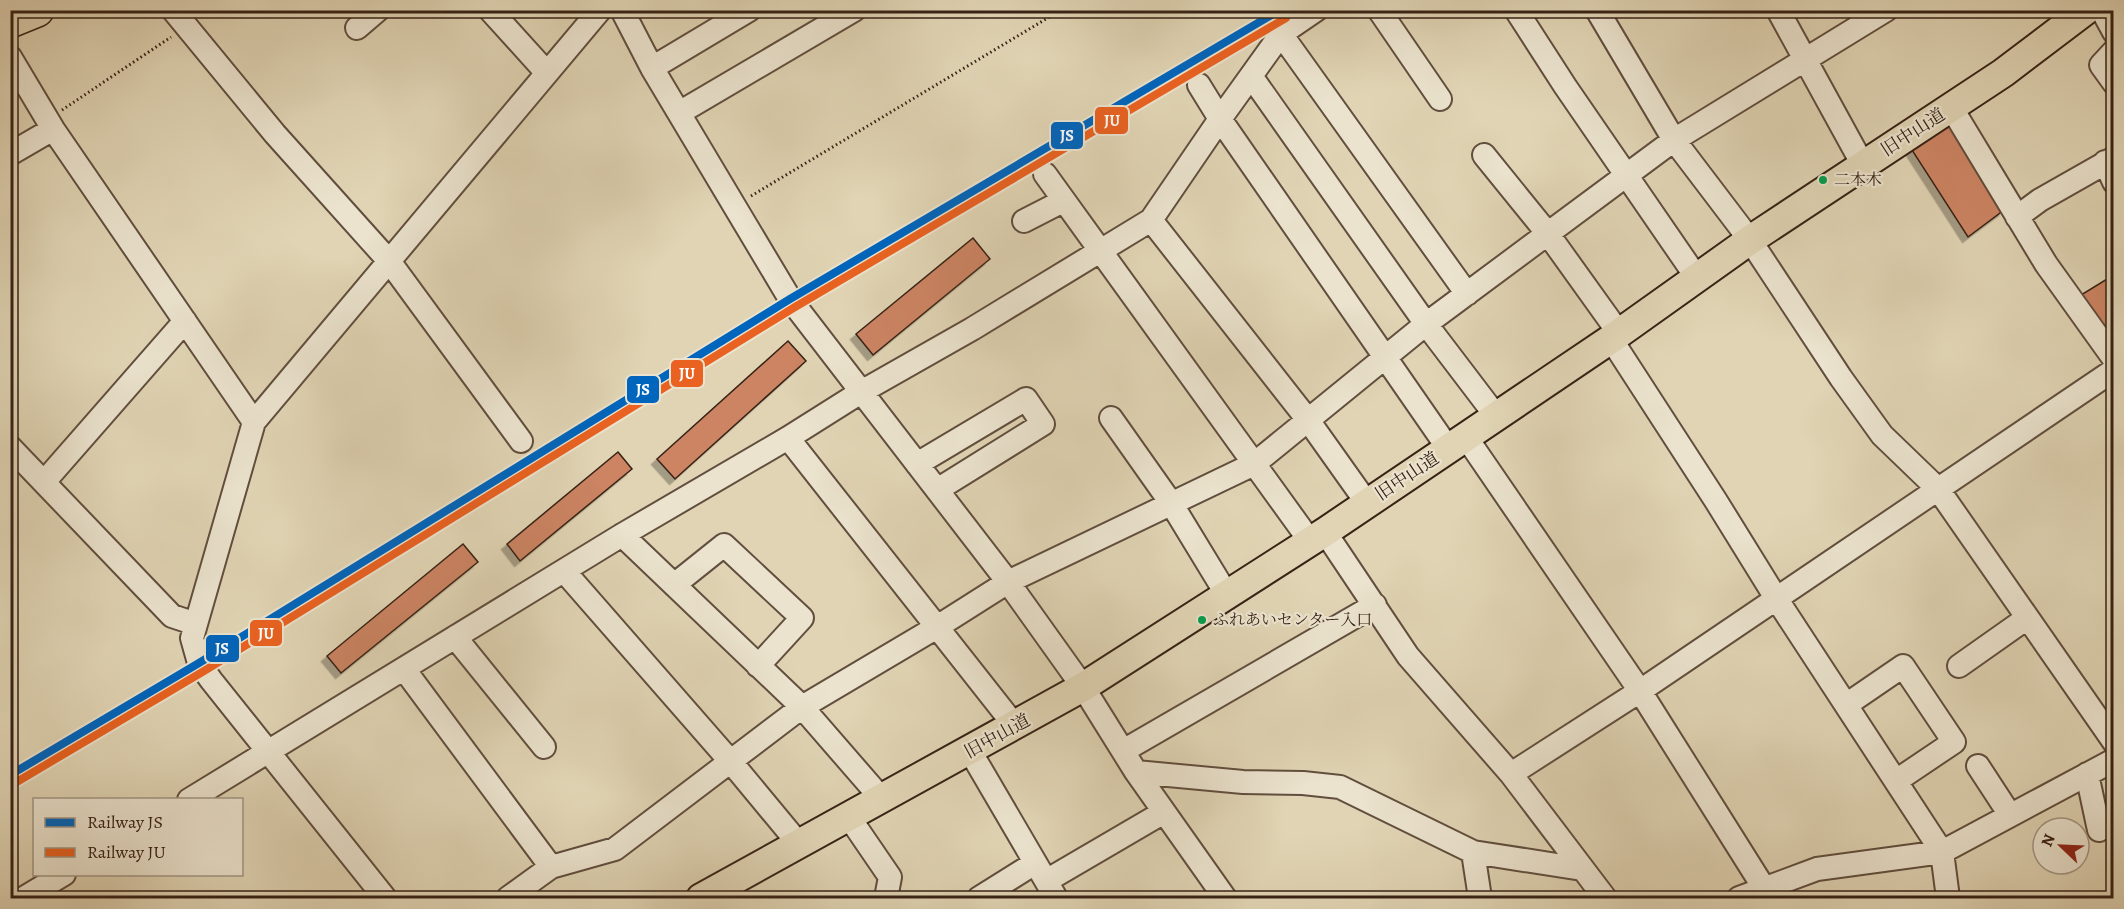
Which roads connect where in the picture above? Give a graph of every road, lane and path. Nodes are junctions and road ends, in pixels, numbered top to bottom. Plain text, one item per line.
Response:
1 (37, 10) edge
2 (378, 10) edge
3 (490, 10) edge
4 (600, 10) edge
5 (622, 10) edge
6 (749, 10) edge
7 (854, 10) edge
8 (1061, 10) edge
9 (1316, 10) edge
10 (1379, 10) edge
11 (1516, 10) edge
12 (1597, 10) edge
13 (1778, 10) edge
14 (1886, 10) edge
15 (2086, 10) edge
16 (2102, 10) edge
17 (180, 19) edge
18 (10, 21) edge
19 (357, 28) dead end
20 (2114, 32) edge
21 (1281, 34) junction
22 (2114, 51) edge
23 (10, 57) edge
24 (1806, 59) junction
25 (652, 68) junction
26 (547, 73) junction
27 (1251, 76) junction
28 (2114, 83) edge
29 (1199, 85) dead end
30 (1440, 99) dead end
31 (1951, 107) junction
32 (679, 113) junction
33 (1220, 119) junction
34 (51, 124) junction
35 (1674, 141) junction
36 (10, 154) edge
37 (1484, 155) dead end
38 (1863, 165) junction
39 (2111, 167) edge
40 (1045, 174) dead end
41 (1627, 176) junction
42 (1063, 201) junction
43 (734, 206) junction
44 (2017, 217) junction
45 (1152, 220) junction
46 (1024, 222) dead end
47 (1548, 234) junction
48 (1750, 240) junction
49 (1100, 251) junction
50 (388, 261) junction
51 (1697, 278) junction
52 (1467, 294) junction
53 (185, 321) junction
54 (1426, 324) junction
55 (1615, 336) junction
56 (1386, 358) junction
57 (2114, 359) edge
58 (2114, 369) edge
59 (861, 392) junction
60 (1496, 417) junction
61 (1111, 418) dead end
62 (1308, 420) junction
63 (254, 422) junction
64 (788, 438) junction
65 (521, 441) dead end
66 (1457, 443) junction
67 (11, 448) edge
68 (917, 464) junction
69 (1254, 464) junction
70 (44, 482) junction
71 (1938, 489) junction
72 (937, 490) junction
73 (1171, 503) junction
74 (1367, 503) junction
75 (622, 535) junction
76 (1318, 536) junction
77 (564, 571) junction
78 (1008, 582) junction
79 (674, 585) junction
80 (1227, 595) junction
81 (1776, 598) junction
82 (1375, 604) junction
83 (2027, 618) junction
84 (196, 624) junction
85 (937, 627) junction
86 (455, 638) junction
87 (758, 666) junction
88 (1959, 666) dead end
89 (404, 669) junction
90 (1083, 687) junction
91 (1640, 691) junction
92 (1845, 705) junction
93 (802, 707) junction
94 (1015, 726) junction
95 (2114, 742) edge
96 (544, 747) dead end
97 (970, 751) junction
98 (1123, 751) junction
99 (269, 752) junction
100 (2114, 760) edge
101 (731, 762) junction
102 (1978, 766) dead end
103 (1136, 772) junction
104 (1511, 774) junction
105 (2087, 774) junction
106 (1896, 781) junction
107 (192, 798) edge
108 (881, 798) junction
109 (1164, 812) junction
110 (2010, 815) junction
111 (849, 817) junction
112 (2099, 830) dead end
113 (799, 844) junction
114 (1473, 852) junction
115 (1942, 852) junction
116 (551, 867) junction
117 (1582, 869) junction
118 (1046, 881) edge
119 (60, 885) edge
120 (1775, 889) edge
121 (711, 896) edge
122 (24, 898) edge
123 (385, 898) edge
124 (508, 898) edge
125 (886, 898) edge
126 (979, 898) edge
127 (1226, 898) edge
128 (1480, 898) edge
129 (1605, 898) edge
130 (1738, 898) edge
131 (1948, 898) edge

1 - 18 highway
2 - 19 street
3 - 26 street
4 - 26 street
5 - 25 street
6 - 25 street
7 - 32 street
8 - 43 path
9 - 21 street
10 - 30 street
11 - 41 street
12 - 35 street
13 - 24 street
14 - 24 street
15 - 31 main road, 旧中山道
16 - 20 street
17 - 34 path
17 - 50 street
21 - 27 street
21 - 52 street
22 - 28 street
23 - 34 street
24 - 35 street
24 - 38 street
25 - 32 street
26 - 50 street
27 - 33 street
27 - 54 street
29 - 33 street
31 - 38 main road, 旧中山道
31 - 44 street
32 - 43 street
33 - 45 street
33 - 56 street
34 - 36 street
34 - 53 street
35 - 41 street
35 - 48 street
37 - 47 street
38 - 48 main road, 旧中山道
39 - 44 street
40 - 42 street
41 - 47 street
41 - 51 street
42 - 46 street
42 - 49 street
43 - 59 street
44 - 57 street
45 - 49 street
45 - 62 street
47 - 52 street
47 - 55 street
48 - 51 main road, 旧中山道
48 - 71 street
49 - 59 street
49 - 69 street
50 - 63 street
50 - 65 street
51 - 55 main road, 旧中山道
52 - 54 street
53 - 63 street
53 - 70 street
54 - 56 street
54 - 60 street
55 - 60 main road, 旧中山道
55 - 81 street
56 - 62 street
56 - 66 street
58 - 71 street
59 - 64 street
59 - 68 street
60 - 66 main road, 旧中山道
61 - 73 street
62 - 69 street
62 - 74 street
63 - 84 street
64 - 75 street
64 - 85 street
66 - 74 main road, 旧中山道
66 - 91 street
67 - 70 street
68 - 72 street
68 - 72 street
69 - 73 street
69 - 76 street
70 - 84 street
71 - 81 street
71 - 83 street
72 - 78 street
73 - 78 street
73 - 80 street
74 - 76 main road, 旧中山道
75 - 77 street
75 - 79 street
76 - 80 main road, 旧中山道
76 - 82 street
77 - 86 street
77 - 101 street
78 - 85 street
78 - 90 street
79 - 87 street
79 - 87 street
80 - 90 main road, 旧中山道
81 - 91 street
81 - 92 street
82 - 98 street
82 - 104 street
83 - 88 street
83 - 95 street
84 - 99 street
85 - 93 street
85 - 94 street
86 - 89 street
86 - 96 street
87 - 93 street
89 - 99 street
89 - 116 street
90 - 94 main road, 旧中山道
90 - 98 street
91 - 104 street
91 - 120 street
92 - 106 street
92 - 106 street
93 - 101 street
93 - 108 street
94 - 97 main road, 旧中山道
97 - 108 main road, 旧中山道
97 - 118 street
98 - 103 street
99 - 107 street
99 - 123 street
100 - 105 street
101 - 113 street
101 - 116 street
102 - 110 street
103 - 109 street
103 - 114 street
104 - 117 street
105 - 110 street
105 - 112 street
106 - 115 street
108 - 111 main road, 旧中山道
109 - 118 street
109 - 127 street
110 - 115 street
111 - 113 main road, 旧中山道
111 - 125 street
113 - 121 main road, 旧中山道
114 - 117 street
114 - 128 street
115 - 120 street
115 - 131 street
116 - 124 street
117 - 129 street
118 - 126 street
119 - 122 street
120 - 130 street

